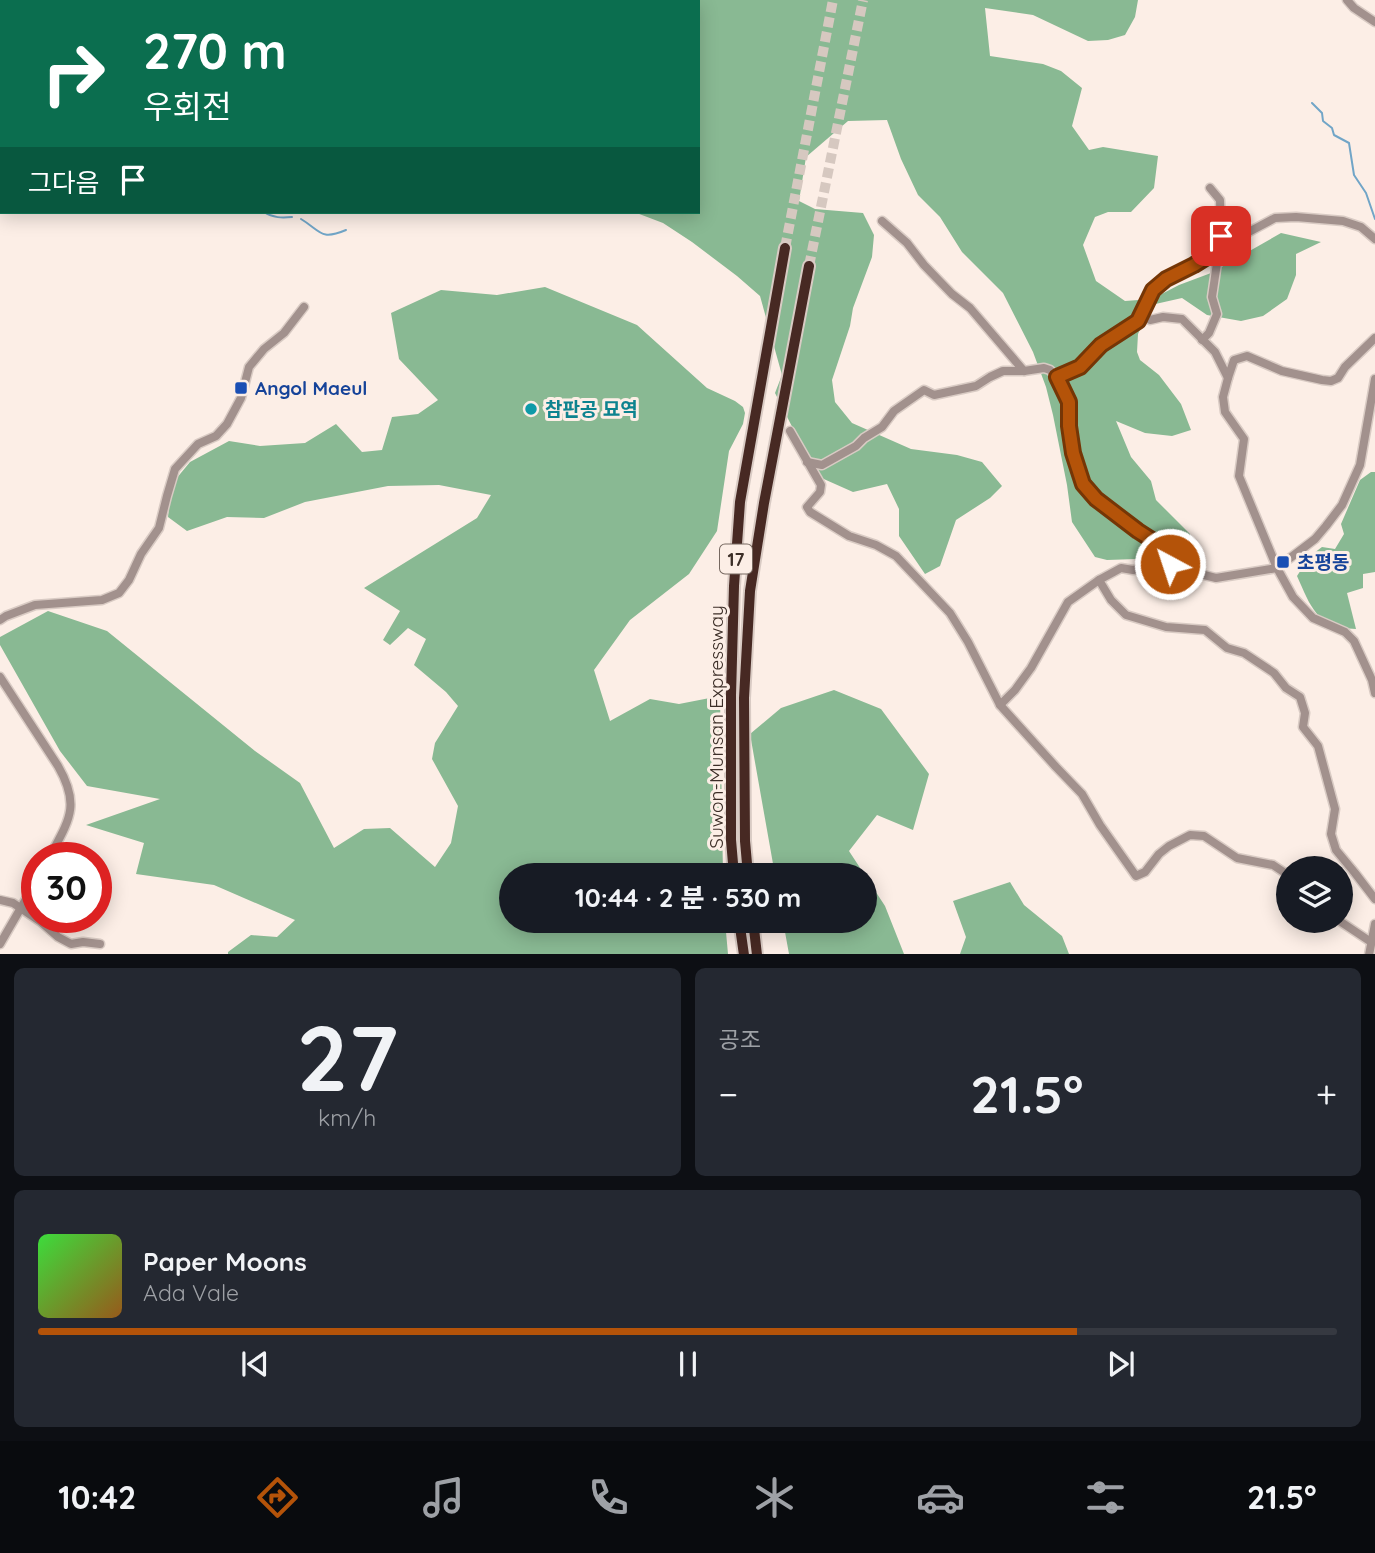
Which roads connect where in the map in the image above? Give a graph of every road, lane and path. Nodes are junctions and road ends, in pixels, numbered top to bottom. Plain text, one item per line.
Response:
1 (1347, 0) edge
2 (1375, 22) edge
3 (1210, 188) dead end
4 (882, 221) dead end
5 (1375, 239) edge
6 (785, 248) tunnel mouth
7 (1218, 250) junction
8 (809, 266) tunnel mouth
9 (304, 307) dead end
10 (1141, 314) junction
11 (1375, 338) edge
12 (1202, 340) junction
13 (1024, 371) junction
14 (1057, 377) junction
15 (1228, 378) junction
16 (1375, 379) edge
17 (790, 430) dead end
18 (807, 462) junction
19 (1170, 564) junction
20 (1277, 568) junction
21 (1099, 580) junction
22 (0, 620) edge
23 (0, 677) edge
24 (1375, 693) edge
25 (1000, 705) junction
26 (58, 842) edge
27 (733, 863) edge
28 (747, 863) edge
29 (1276, 867) edge
30 (1375, 899) edge
31 (0, 900) edge
32 (21, 909) joint
33 (1375, 924) edge
34 (1353, 930) edge
35 (53, 933) edge
36 (741, 933) edge
37 (754, 933) edge
38 (1371, 942) junction
39 (0, 944) edge
40 (100, 944) dead end
41 (744, 954) edge
42 (757, 954) edge
43 (1369, 954) edge

1 - 2 street
3 - 7 street
4 - 13 street
5 - 7 street
6 - 27 highway, Suwon-Munsan Expressway / 17
7 - 10 street
7 - 12 street
8 - 28 highway, Suwon-Munsan Expressway / 17
9 - 22 street
10 - 12 street
10 - 14 street
11 - 15 street
12 - 15 street
13 - 14 street
13 - 18 street
14 - 19 street
15 - 20 street
16 - 20 street
17 - 18 street
18 - 25 street
19 - 20 street
19 - 21 street
20 - 24 street
21 - 25 street
21 - 30 street
23 - 26 street
25 - 29 street
31 - 32 street
32 - 39 street
33 - 38 street
34 - 38 street
35 - 40 street
36 - 41 highway
37 - 42 highway
38 - 43 street

